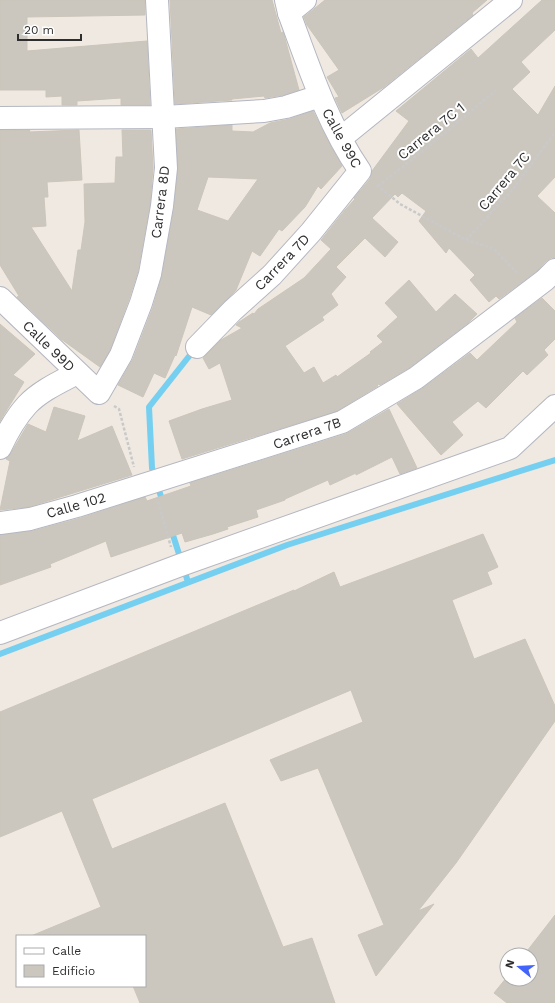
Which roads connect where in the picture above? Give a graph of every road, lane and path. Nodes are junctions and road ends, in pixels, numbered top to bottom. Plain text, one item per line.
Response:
1 (157, 0) edge
2 (511, 0) edge
3 (293, 4) edge
4 (496, 90) dead end
5 (320, 96) junction
6 (164, 116) junction
7 (0, 118) edge
8 (555, 132) edge
9 (341, 138) junction
10 (360, 171) junction
11 (378, 186) junction
12 (466, 240) junction
13 (547, 283) edge
14 (0, 298) edge
15 (197, 347) dead end
16 (77, 373) junction
17 (99, 392) junction
18 (555, 406) edge
19 (0, 448) edge
20 (151, 483) junction
21 (0, 523) edge
22 (182, 565) junction
23 (0, 633) edge

1 - 6 street, Carrera 8D
2 - 9 street
3 - 5 street
4 - 11 path, Carrera 7C 1
5 - 6 street, Calle 99C
5 - 9 street, Calle 99C
6 - 7 street, Calle 99C
6 - 17 street, Carrera 8D
8 - 12 path, Carrera 7C
9 - 10 street, Calle 99C
10 - 11 path, Calle 99C
10 - 15 street, Carrera 7D
11 - 12 path, Calle 99C
12 - 13 path, Calle 99C
13 - 20 street, Carrera 7B
14 - 16 street, Calle 99D
16 - 17 street, Calle 99D
16 - 19 street
17 - 20 path
18 - 22 street
20 - 21 street, Calle 102
20 - 22 path
22 - 23 street

